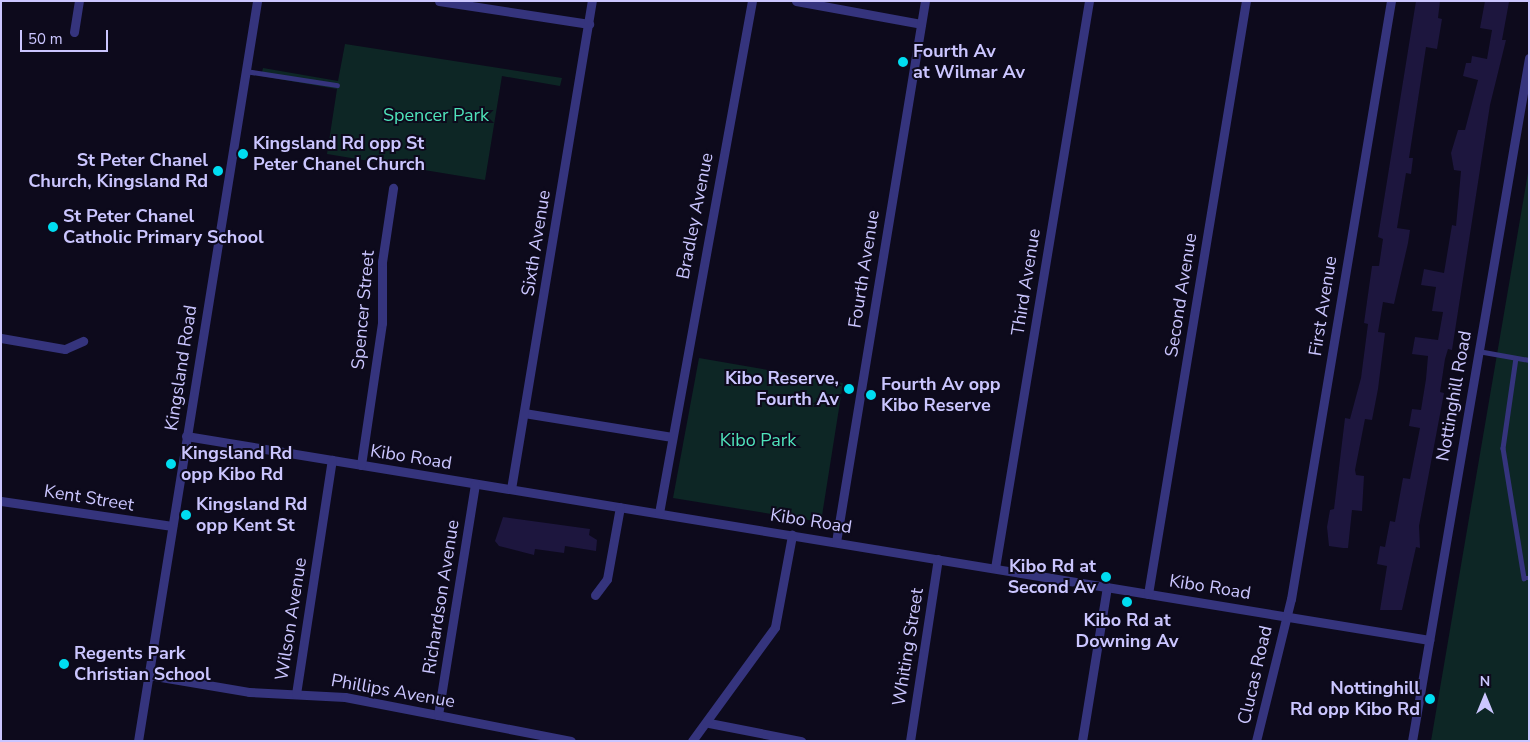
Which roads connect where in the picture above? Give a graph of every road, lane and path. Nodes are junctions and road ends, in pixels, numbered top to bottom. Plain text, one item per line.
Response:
1 (79, 1) edge
2 (257, 1) edge
3 (439, 1) edge
4 (592, 1) edge
5 (752, 1) edge
6 (796, 1) edge
7 (925, 1) edge
8 (1089, 1) edge
9 (1246, 1) edge
10 (1390, 1) edge
11 (477, 4) edge
12 (589, 24) junction
13 (921, 24) junction
14 (74, 32) dead end
15 (1529, 58) edge
16 (246, 71) junction
17 (337, 85) dead end
18 (393, 188) dead end
19 (1, 338) edge
20 (82, 341) dead end
21 (1478, 351) junction
22 (1516, 358) junction
23 (1529, 360) edge
24 (524, 413) junction
25 (186, 436) junction
26 (672, 438) junction
27 (332, 460) junction
28 (361, 465) junction
29 (475, 484) junction
30 (511, 489) junction
31 (1, 501) edge
32 (620, 507) junction
33 (659, 513) junction
34 (172, 526) junction
35 (792, 534) junction
36 (836, 542) junction
37 (938, 559) junction
38 (995, 568) junction
39 (1529, 578) edge
40 (1107, 587) junction
41 (1148, 594) junction
42 (595, 595) dead end
43 (1285, 616) junction
44 (1429, 640) junction
45 (149, 675) junction
46 (296, 694) junction
47 (438, 715) junction
48 (709, 723) junction
49 (138, 741) edge
50 (570, 741) edge
51 (692, 741) edge
52 (801, 741) edge
53 (910, 741) edge
54 (1082, 741) edge
55 (1256, 741) edge
56 (1412, 741) edge

1 - 14 street
2 - 16 street, Kingsland Road
3 - 11 street
4 - 12 street, Sixth Avenue
5 - 26 street, Bradley Avenue
6 - 13 street
7 - 13 street, Fourth Avenue
8 - 38 street, Third Avenue
9 - 41 street, Second Avenue
10 - 43 street, First Avenue
11 - 12 street
12 - 24 street, Sixth Avenue
13 - 36 street, Fourth Avenue
15 - 21 street, Nottinghill Road
16 - 17 lane
16 - 25 street, Kingsland Road
18 - 28 street, Spencer Street
19 - 20 street
21 - 22 lane
21 - 44 street, Nottinghill Road
22 - 23 lane
22 - 39 lane
24 - 26 street
24 - 30 street, Sixth Avenue
25 - 27 street, Kibo Road
25 - 34 street, Kingsland Road
26 - 33 street, Bradley Avenue
27 - 28 street, Kibo Road
27 - 46 street, Wilson Avenue
28 - 29 street, Kibo Road
29 - 30 street, Kibo Road
29 - 47 street, Richardson Avenue
30 - 32 street, Kibo Road
31 - 34 street, Kent Street
32 - 33 street, Kibo Road
32 - 42 street
33 - 35 street, Kibo Road
34 - 45 street, Kingsland Road
35 - 36 street, Kibo Road
35 - 48 street
36 - 37 street, Kibo Road
37 - 38 street, Kibo Road
37 - 53 street, Whiting Street
38 - 40 street, Kibo Road
40 - 41 street, Kibo Road
40 - 54 street
41 - 43 street, Kibo Road
43 - 44 street, Kibo Road
43 - 55 street, Clucas Road
44 - 56 street, Nottinghill Road
45 - 46 street, Phillips Avenue
45 - 49 street, Kingsland Road
46 - 47 street, Phillips Avenue
47 - 50 street, Phillips Avenue
48 - 51 street
48 - 52 street

